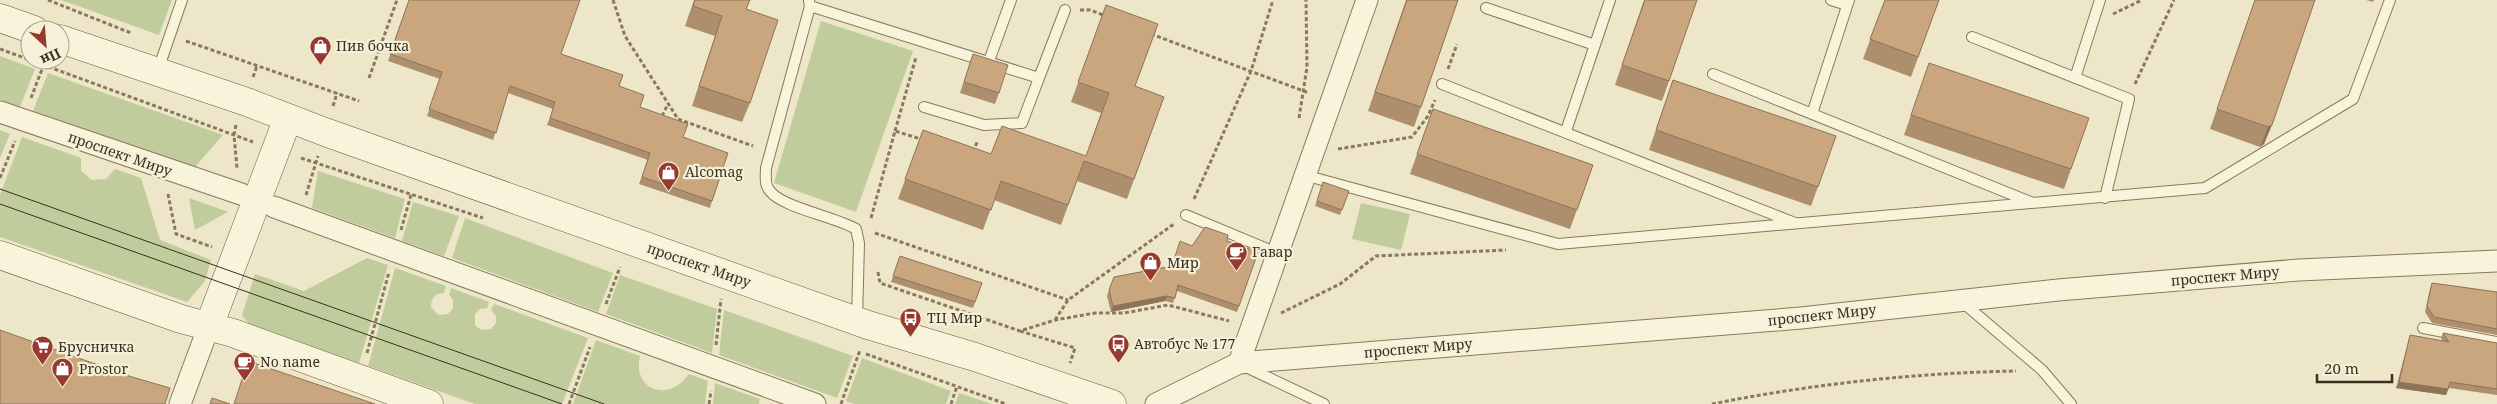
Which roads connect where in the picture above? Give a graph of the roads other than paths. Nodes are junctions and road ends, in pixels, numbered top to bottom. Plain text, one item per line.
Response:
1 (182, 0) edge
2 (1011, 0) edge
3 (1367, 0) edge
4 (1610, 0) edge
5 (1831, 0) edge
6 (2100, 0) edge
7 (2390, 0) edge
8 (1848, 2) edge
9 (809, 3) edge
10 (1486, 8) dead end
11 (1065, 10) road end
12 (0, 18) edge
13 (20, 25) edge
14 (1972, 37) dead end
15 (70, 42) edge
16 (1595, 45) junction
17 (989, 62) junction
18 (157, 72) junction
19 (1713, 74) dead end
20 (1039, 78) junction
21 (2075, 78) junction
22 (1442, 84) road end
23 (924, 107) dead end
24 (0, 112) edge
25 (1812, 114) junction
26 (288, 118) junction
27 (1566, 131) junction
28 (1313, 178) junction
29 (241, 194) dead end
30 (2105, 198) junction
31 (2036, 204) junction
32 (274, 207) dead end
33 (1186, 215) road end
34 (1799, 224) junction
35 (1277, 253) junction
36 (0, 255) edge
37 (2497, 261) edge
38 (1960, 301) junction
39 (856, 321) junction
40 (209, 326) junction
41 (2423, 328) dead end
42 (2497, 342) edge
43 (1239, 363) junction
44 (180, 404) edge
45 (429, 404) edge
46 (815, 404) edge
47 (1112, 404) edge
48 (1156, 404) edge
49 (1324, 404) edge
50 (2071, 404) edge

1 - 18 lane
2 - 17 lane
3 - 28 street
4 - 16 lane
5 - 8 lane
6 - 21 lane
7 - 30 lane
8 - 25 lane
9 - 17 lane
9 - 39 lane
10 - 16 lane
11 - 20 lane
12 - 13 street
14 - 21 lane
15 - 18 street, проспект Миру
16 - 27 lane
17 - 20 lane
18 - 26 street, проспект Миру
19 - 25 lane
20 - 23 lane
21 - 30 lane
22 - 27 lane
24 - 29 street, проспект Миру
25 - 31 lane
26 - 39 street, проспект Миру
26 - 40 street
27 - 34 lane
28 - 34 lane
28 - 35 street
30 - 31 lane
31 - 34 lane
32 - 46 street
33 - 35 lane
35 - 43 street
36 - 40 street
37 - 38 street, проспект Миру
38 - 43 street, проспект Миру
38 - 50 lane
39 - 47 street, проспект Миру
40 - 44 street
40 - 45 street
41 - 42 lane
43 - 48 street, проспект Миру
43 - 49 lane

